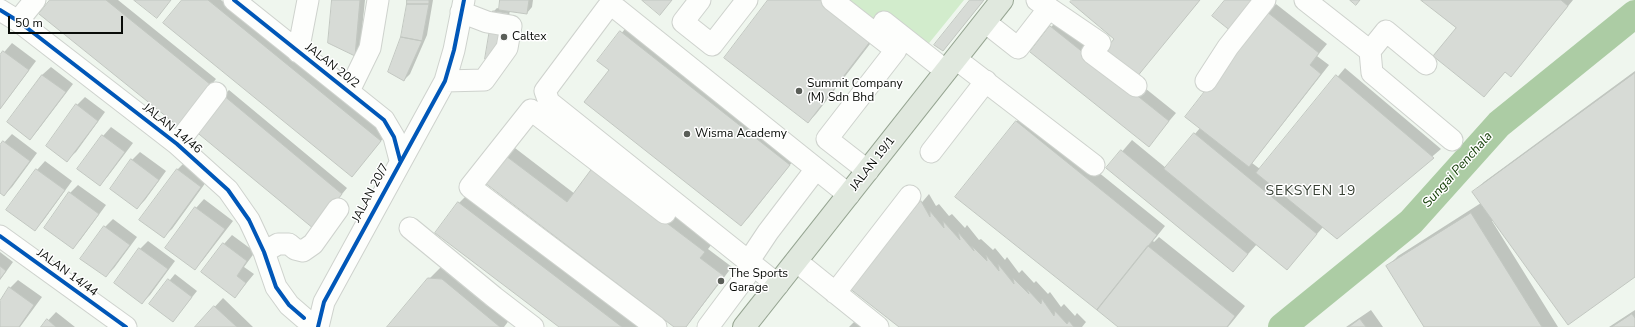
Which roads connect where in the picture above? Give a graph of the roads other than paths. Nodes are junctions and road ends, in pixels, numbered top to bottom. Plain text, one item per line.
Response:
1 (35, 0) edge
2 (234, 0) edge
3 (308, 0) edge
4 (378, 0) edge
5 (700, 0) edge
6 (747, 0) edge
7 (832, 0) edge
8 (855, 0) edge
9 (1002, 0) edge
10 (1265, 0) edge
11 (1306, 0) edge
12 (1043, 4) edge
13 (462, 6) edge
14 (0, 10) edge
15 (18, 21) junction
16 (984, 22) junction
17 (1370, 51) junction
18 (298, 52) junction
19 (1426, 64) dead end
20 (951, 65) junction
21 (445, 81) junction
22 (1206, 81) dead end
23 (986, 82) junction
24 (1136, 86) dead end
25 (349, 92) junction
26 (216, 93) dead end
27 (384, 120) junction
28 (422, 122) junction
29 (1452, 140) dead end
30 (177, 144) junction
31 (931, 152) dead end
32 (400, 160) junction
33 (1094, 166) dead end
34 (816, 169) junction
35 (868, 171) junction
36 (849, 195) junction
37 (910, 196) dead end
38 (338, 209) dead end
39 (410, 228) dead end
40 (0, 236) edge
41 (264, 252) junction
42 (796, 261) junction
43 (555, 266) dead end
44 (747, 269) junction
45 (773, 290) junction
46 (835, 293) junction
47 (307, 324) edge
48 (124, 326) edge
49 (533, 327) edge
50 (636, 327) edge
51 (656, 327) edge
52 (708, 327) edge
53 (744, 327) edge
54 (878, 327) edge

1 - 15 street
2 - 18 street, JALAN 20/2
3 - 18 street
4 - 25 street
5 - 6 street
7 - 35 street
8 - 20 street
9 - 16 main road, JALAN 19/1
10 - 22 street
11 - 17 street
12 - 16 street
12 - 24 street
13 - 21 street, JALAN 20/7
13 - 21 street
14 - 15 street, JALAN 14/46
15 - 30 street, JALAN 14/46
16 - 20 main road, JALAN 19/1
17 - 19 street
17 - 29 street
18 - 25 street, JALAN 20/2
20 - 23 street
20 - 35 main road, JALAN 19/1
21 - 28 street, JALAN 20/7
23 - 31 street
23 - 33 street
25 - 27 street, JALAN 20/2
26 - 30 street
27 - 28 street
27 - 32 street, JALAN 20/2
28 - 32 street, JALAN 20/7
30 - 41 street, JALAN 14/46
32 - 47 street, JALAN 20/7
34 - 36 street
34 - 44 street
34 - 44 street
35 - 36 main road, JALAN 19/1
36 - 42 main road, JALAN 19/1
37 - 46 street
38 - 41 street
39 - 49 street
40 - 48 street, JALAN 14/44
41 - 47 street, JALAN 14/46
42 - 45 main road, JALAN 19/1
42 - 46 street
43 - 50 street
44 - 45 street
44 - 51 street
44 - 52 street
45 - 53 main road, JALAN 19/1
46 - 54 street

